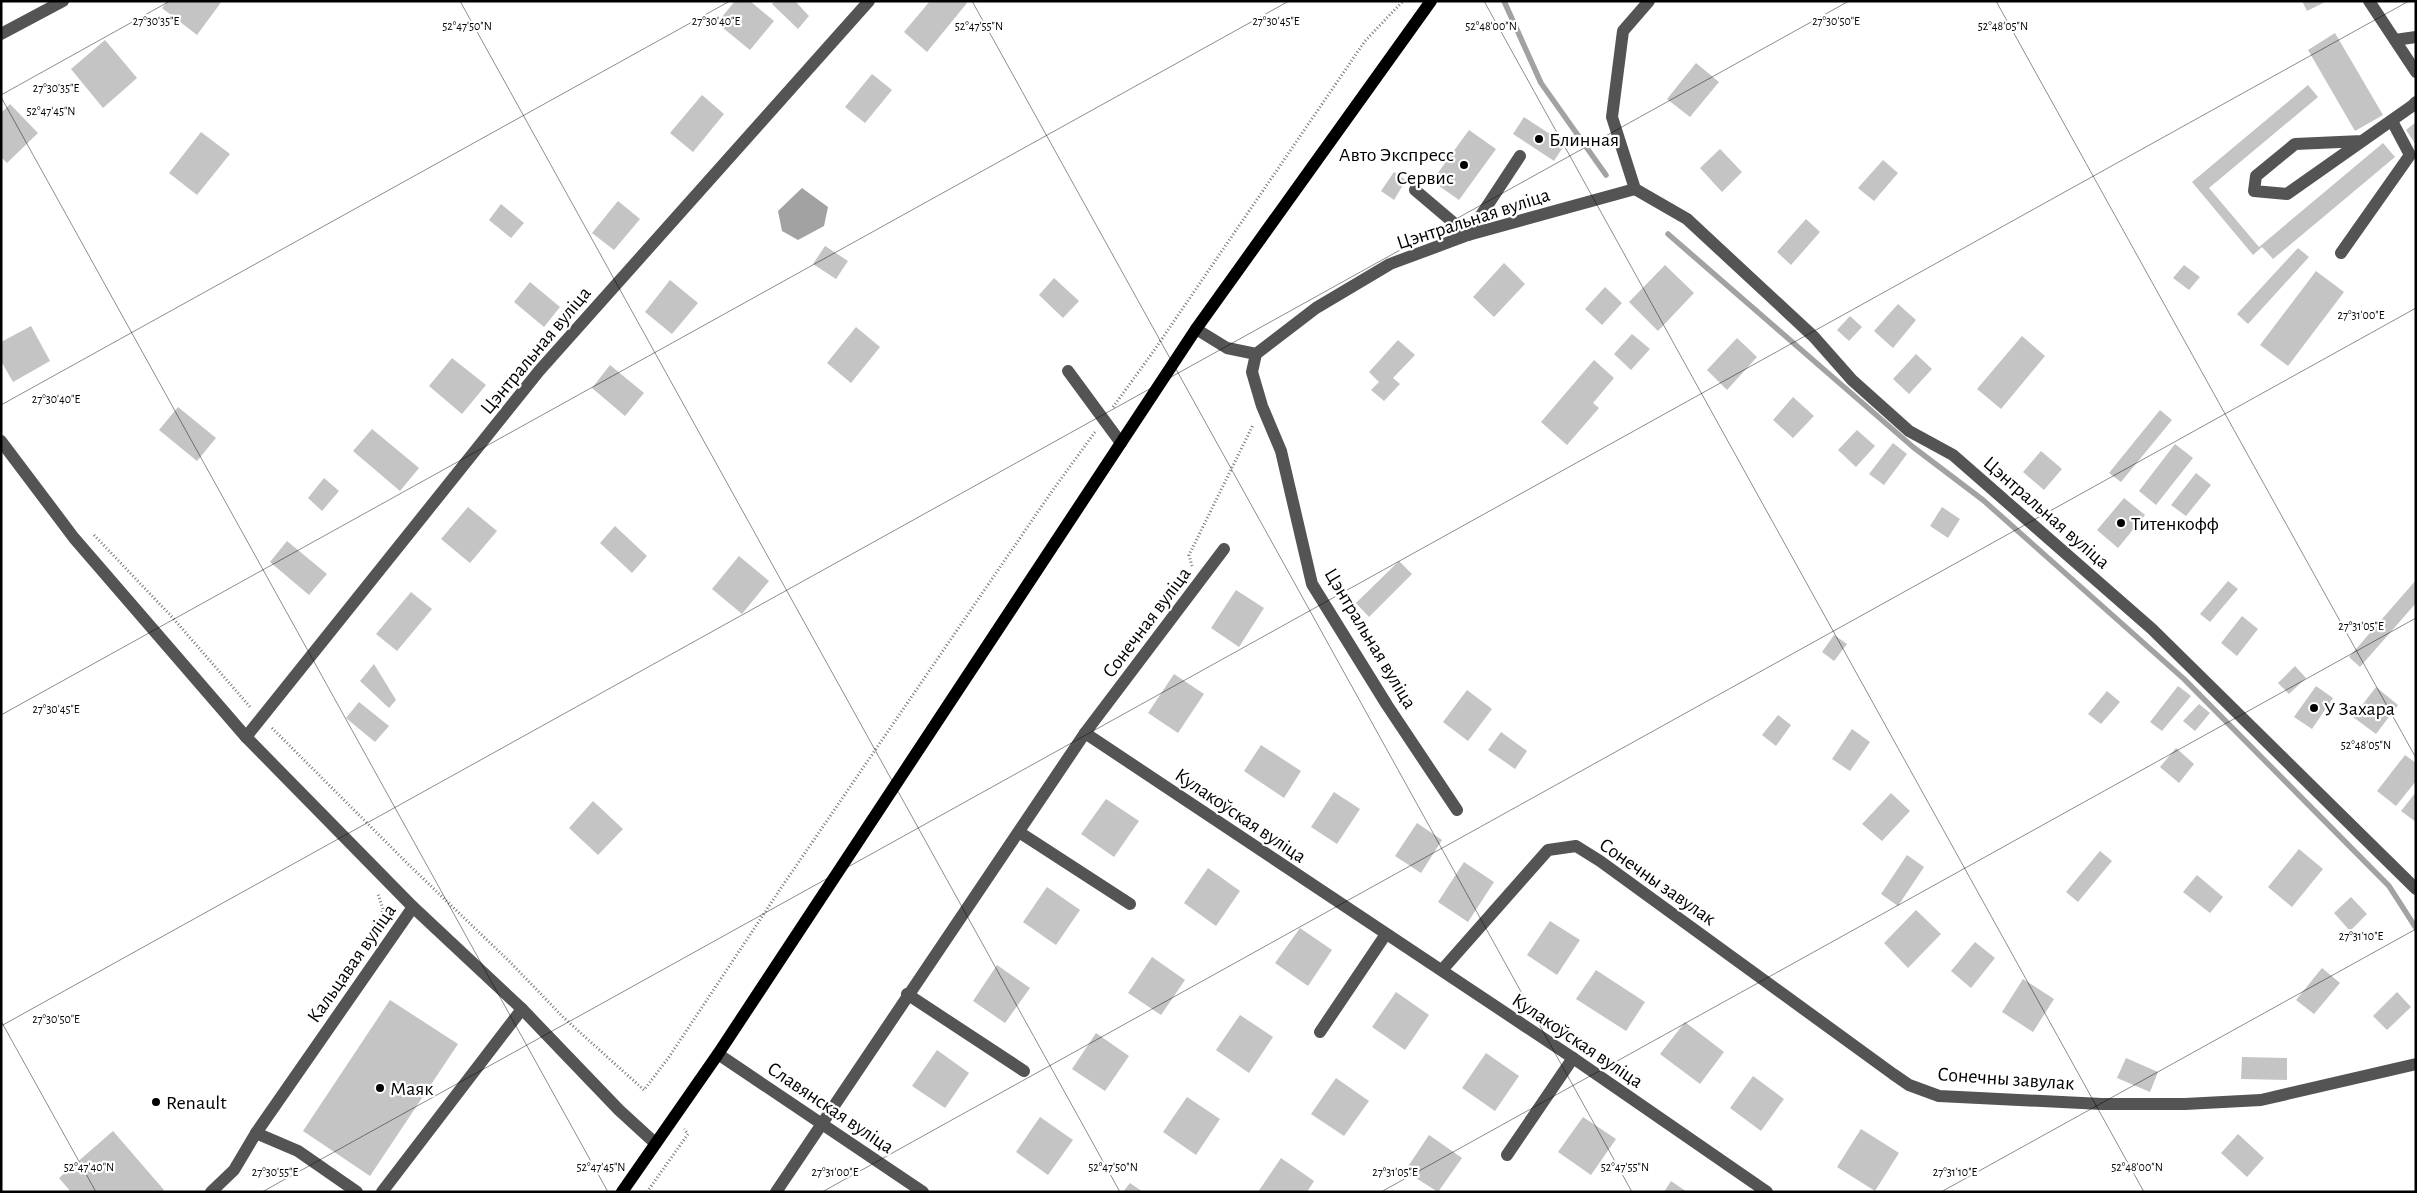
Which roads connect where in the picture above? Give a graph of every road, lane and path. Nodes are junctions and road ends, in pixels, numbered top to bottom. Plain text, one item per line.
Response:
1 (63, 1) edge
2 (869, 1) edge
3 (1403, 1) edge
4 (1431, 1) edge
5 (1649, 1) edge
6 (2369, 1) edge
7 (1, 34) edge
8 (2416, 38) edge
9 (2395, 40) junction
10 (2416, 72) edge
11 (2416, 102) edge
12 (2392, 121) junction
13 (2362, 141) junction
14 (1520, 156) dead end
15 (1634, 189) junction
16 (1415, 190) dead end
17 (1468, 235) junction
18 (2341, 253) dead end
19 (1196, 329) junction
20 (1256, 354) junction
21 (1068, 371) dead end
22 (1262, 406) junction
23 (1104, 420) junction
24 (1, 441) edge
25 (1121, 443) junction
26 (93, 534) dead end
27 (1224, 549) dead end
28 (1199, 585) junction
29 (261, 718) junction
30 (1085, 733) junction
31 (246, 737) junction
32 (296, 752) junction
33 (279, 770) junction
34 (1457, 810) dead end
35 (1019, 832) junction
36 (375, 887) dead end
37 (2416, 889) edge
38 (1130, 904) dead end
39 (413, 907) junction
40 (1386, 934) junction
41 (374, 937) dead end
42 (1442, 970) junction
43 (907, 994) junction
44 (522, 1009) junction
45 (1320, 1032) dead end
46 (718, 1054) junction
47 (1573, 1058) junction
48 (2416, 1064) edge
49 (1024, 1071) dead end
50 (822, 1124) junction
51 (682, 1127) dead end
52 (256, 1133) junction
53 (654, 1143) junction
54 (1507, 1155) dead end
55 (1760, 1190) edge
56 (211, 1192) edge
57 (357, 1192) edge
58 (382, 1192) edge
59 (622, 1192) edge
60 (647, 1192) edge
61 (776, 1192) edge
62 (923, 1192) edge

1 - 7 street
2 - 29 street, Цэнтральная вуліца
3 - 23 path
4 - 19 main road
5 - 15 street
6 - 9 street
8 - 9 street
9 - 10 street
11 - 12 street
12 - 13 street
12 - 18 street
13 - 13 street
14 - 17 street
15 - 17 street, Цэнтральная вуліца
15 - 37 street, Цэнтральная вуліца
16 - 17 street
17 - 20 street, Цэнтральная вуліца
19 - 20 street
19 - 25 main road
20 - 22 street, Цэнтральная вуліца
21 - 23 street
22 - 28 path
22 - 34 street, Цэнтральная вуліца
23 - 25 street
23 - 32 path
24 - 31 street
25 - 46 main road
26 - 29 path
27 - 28 street, Сонечная вуліца
28 - 30 street, Сонечная вуліца
29 - 31 street, Цэнтральная вуліца
29 - 32 path
30 - 35 street
30 - 40 street, Кулакоўская вуліца
31 - 33 street
32 - 33 path
33 - 39 street
35 - 38 street
35 - 43 street
36 - 41 path
39 - 44 street, Кальцавая вуліца
39 - 52 street, Кальцавая вуліца
40 - 42 street, Кулакоўская вуліца
40 - 45 street
42 - 47 street, Кулакоўская вуліца
42 - 48 street, Сонечны завулак
43 - 49 street
43 - 50 street
44 - 53 street, Кальцавая вуліца
44 - 58 street
46 - 50 street, Славянская вуліца
46 - 53 main road
47 - 54 street
47 - 55 street, Кулакоўская вуліца
50 - 61 street
50 - 62 street, Славянская вуліца
51 - 60 path
52 - 56 street, Кальцавая вуліца
52 - 57 street
53 - 59 main road

